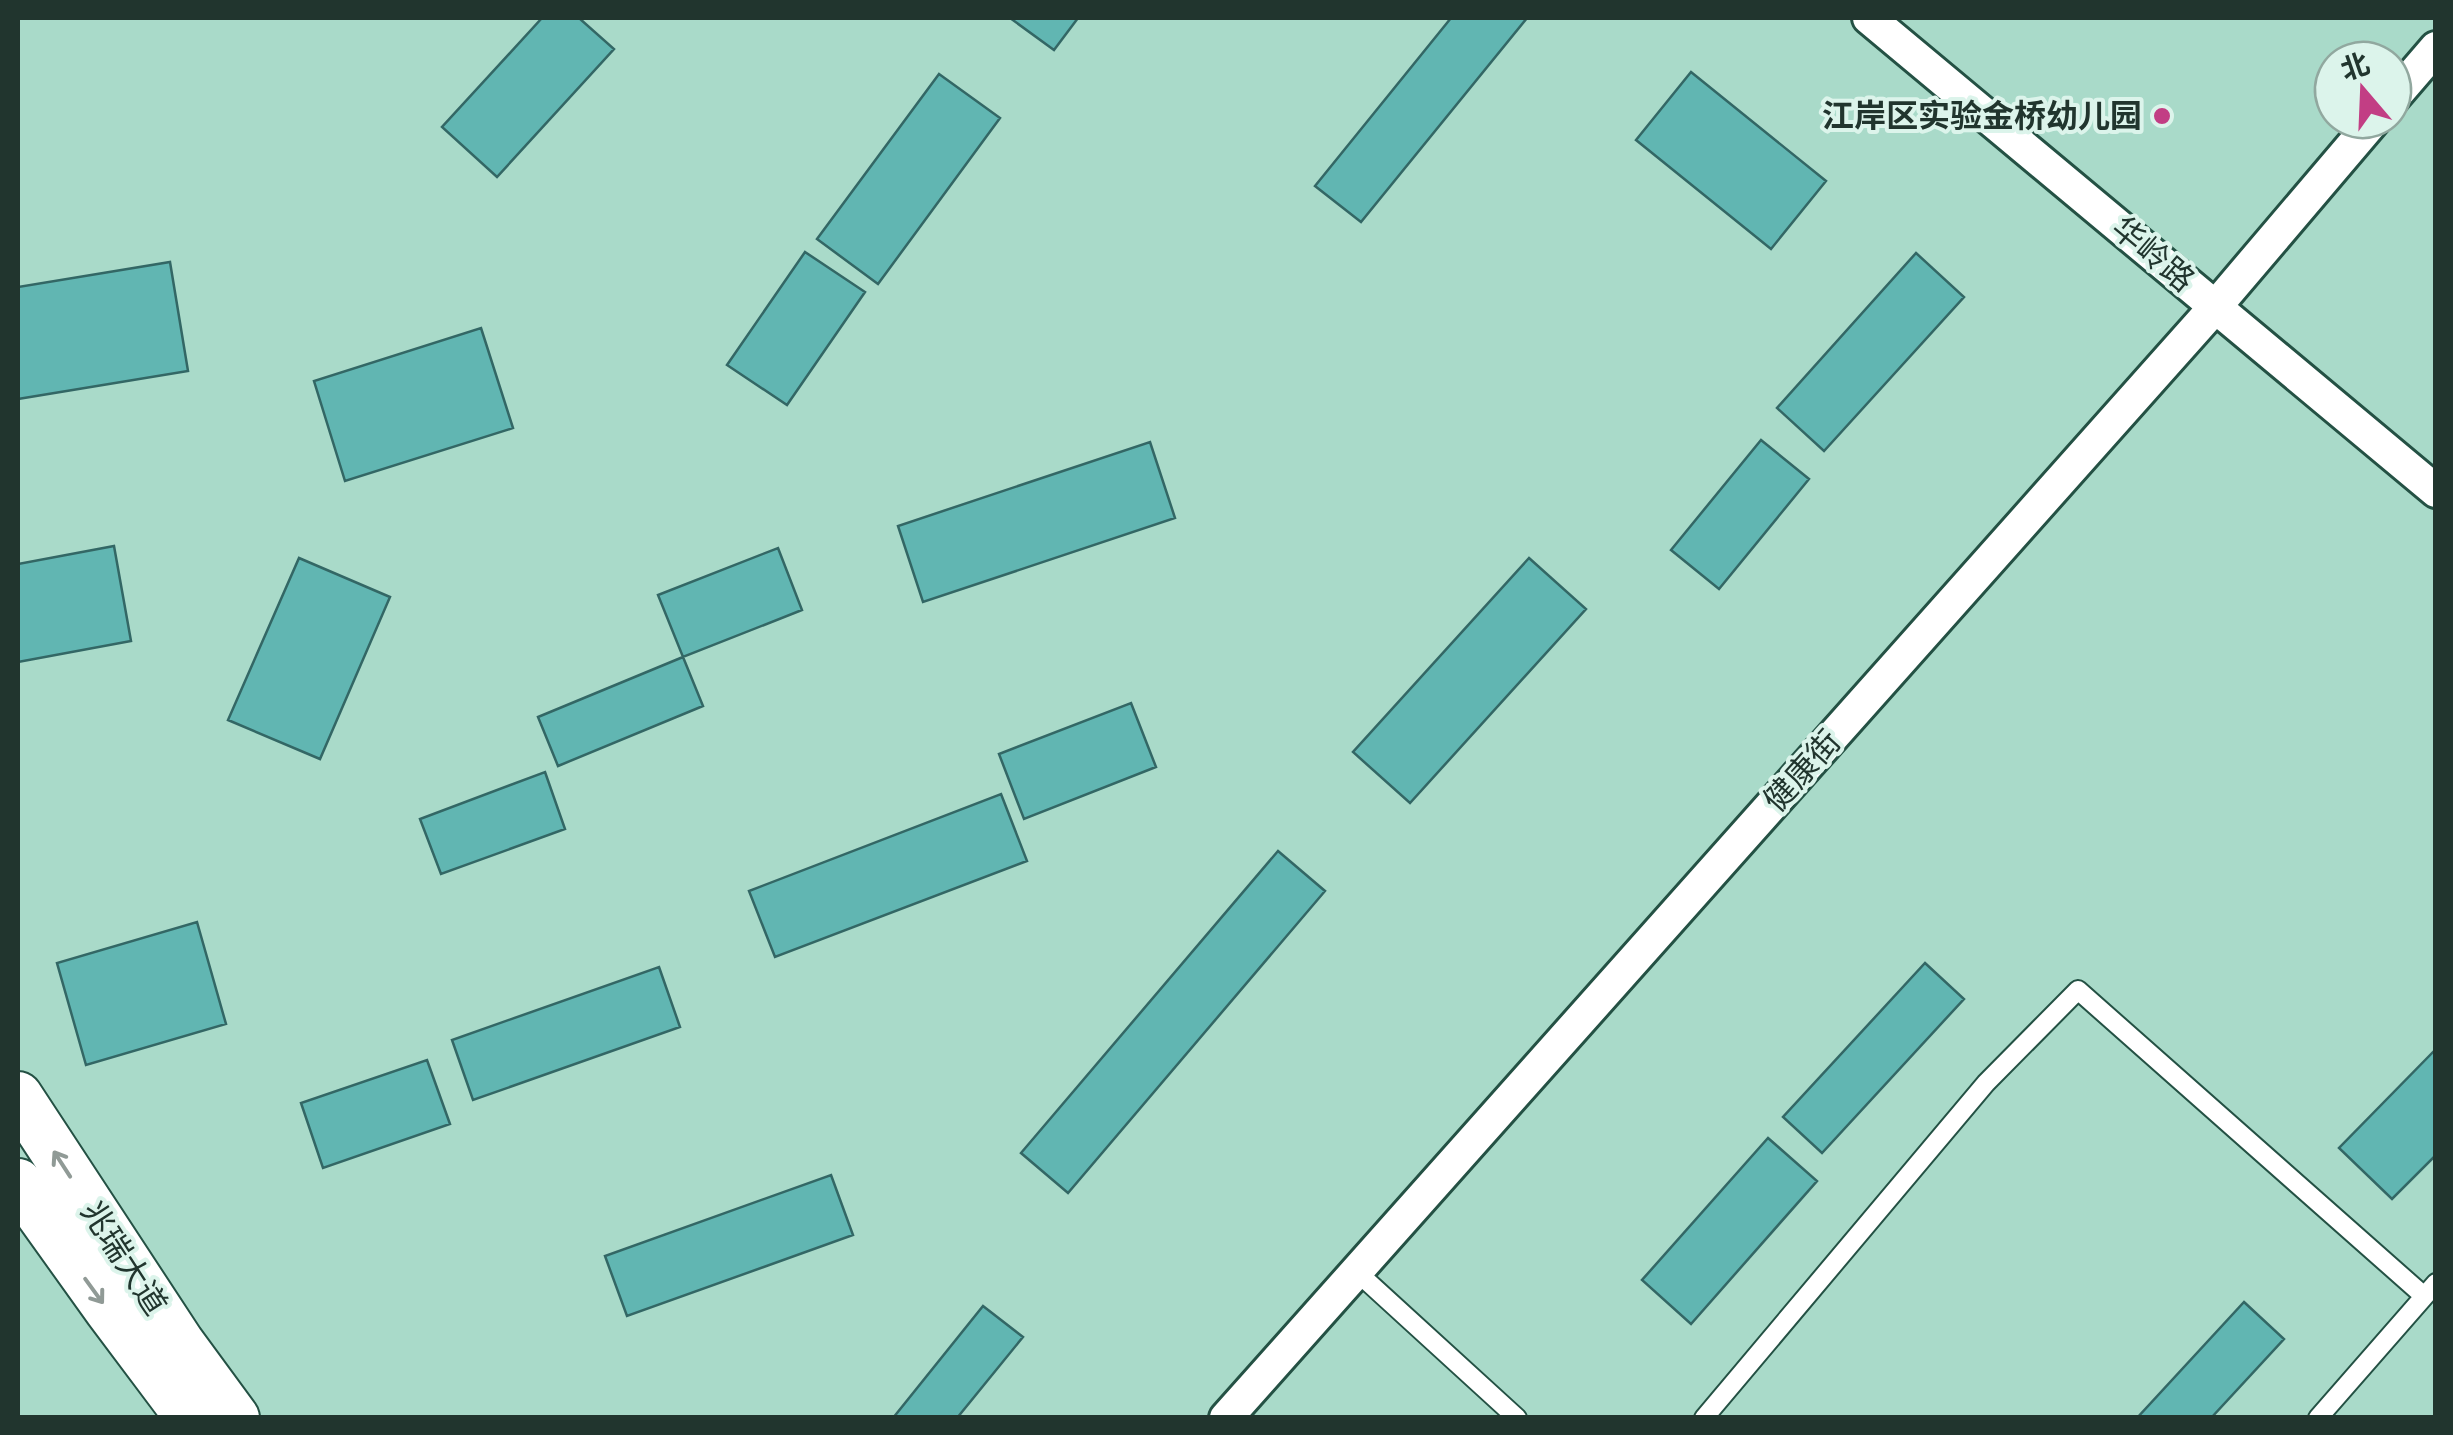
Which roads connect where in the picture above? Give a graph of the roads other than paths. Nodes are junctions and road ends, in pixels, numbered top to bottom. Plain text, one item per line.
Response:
1 (1869, 18) edge
2 (2436, 48) edge
3 (2413, 75) edge
4 (2357, 140) edge
5 (2216, 306) junction
6 (2436, 491) edge
7 (18, 1096) edge
8 (18, 1183) edge
9 (1356, 1271) junction
10 (2430, 1289) edge
11 (190, 1418) edge
12 (235, 1418) edge
13 (1226, 1418) edge
14 (1517, 1418) edge
15 (1704, 1418) edge
16 (2318, 1418) edge

1 - 5 street, 华岭路
2 - 3 street
4 - 5 street, 健康街
5 - 6 street, 华岭路
5 - 9 street, 健康街
12 -> 7 street, 兆瑞大道
8 -> 11 street, 兆瑞大道
9 - 13 street, 健康街
9 - 14 lane
10 - 15 lane
10 - 16 lane

